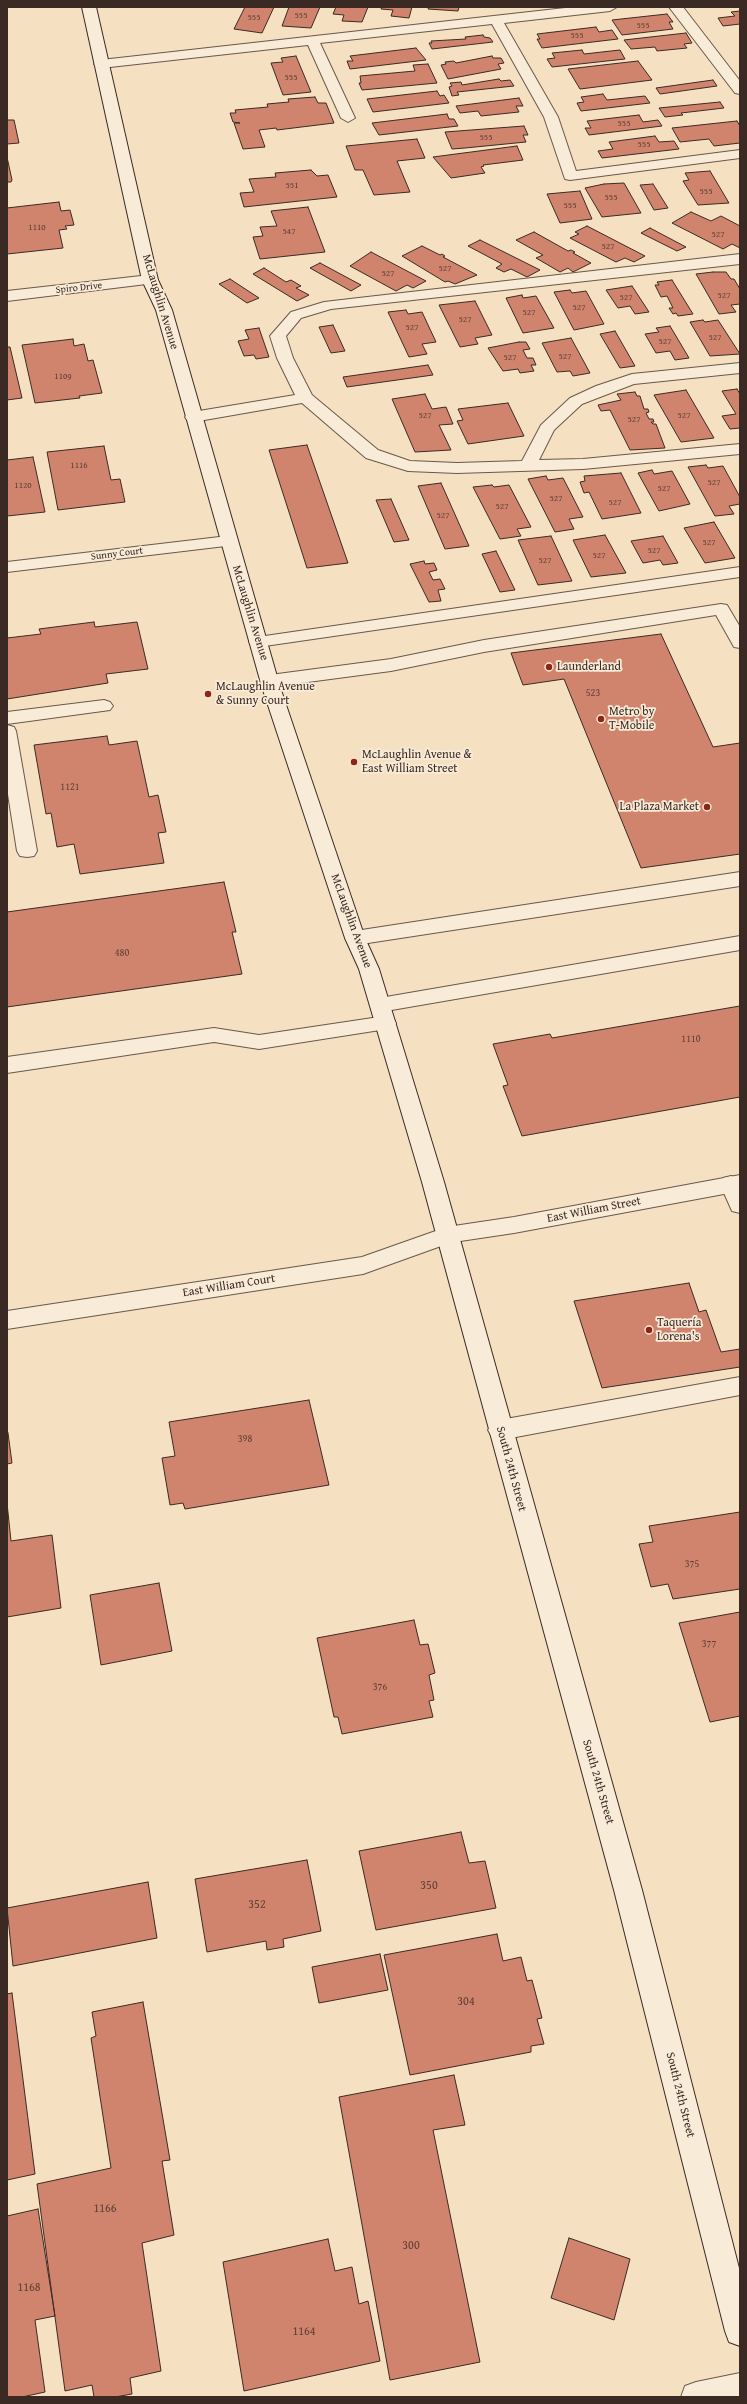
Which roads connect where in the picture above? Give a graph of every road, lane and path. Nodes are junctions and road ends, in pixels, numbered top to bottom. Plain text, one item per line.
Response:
1 (89, 7) edge
2 (610, 7) edge
3 (676, 7) edge
4 (496, 20) junction
5 (312, 40) junction
6 (101, 64) junction
7 (740, 90) edge
8 (348, 118) dead end
9 (740, 154) edge
10 (740, 259) edge
11 (150, 280) junction
12 (7, 296) edge
13 (740, 368) edge
14 (305, 398) junction
15 (193, 417) junction
16 (740, 449) edge
17 (528, 466) junction
18 (228, 541) junction
19 (7, 567) edge
20 (740, 572) edge
21 (258, 642) junction
22 (740, 643) edge
23 (270, 681) junction
24 (104, 706) dead end
25 (7, 718) edge
26 (7, 731) edge
27 (27, 851) dead end
28 (740, 879) edge
29 (355, 938) junction
30 (740, 943) edge
31 (383, 1014) junction
32 (7, 1065) edge
33 (736, 1184) edge
34 (740, 1205) edge
35 (447, 1235) junction
36 (7, 1320) edge
37 (740, 1386) edge
38 (500, 1430) junction
39 (740, 2331) edge
40 (740, 2388) edge
41 (696, 2397) edge

1 - 6 main road, McLaughlin Avenue
2 - 4 main road
3 - 7 main road
4 - 5 main road
4 - 9 main road
5 - 6 main road
5 - 8 main road
6 - 11 main road, McLaughlin Avenue
10 - 14 main road
11 - 12 main road, Spiro Drive
11 - 15 main road, McLaughlin Avenue
13 - 17 main road
14 - 15 main road
14 - 17 main road
15 - 18 main road, McLaughlin Avenue
16 - 17 main road
18 - 19 main road, Sunny Court
18 - 21 main road, McLaughlin Avenue
20 - 21 main road
21 - 23 main road, McLaughlin Avenue
22 - 23 main road
23 - 29 main road, McLaughlin Avenue
24 - 25 main road
26 - 27 main road
28 - 29 main road
29 - 31 main road, McLaughlin Avenue
30 - 31 main road
31 - 32 main road
31 - 35 main road, McLaughlin Avenue
33 - 34 main road
33 - 35 main road, East William Street
35 - 36 main road, East William Court
35 - 38 main road, South 24th Street
37 - 38 main road
38 - 39 main road, South 24th Street
40 - 41 main road

